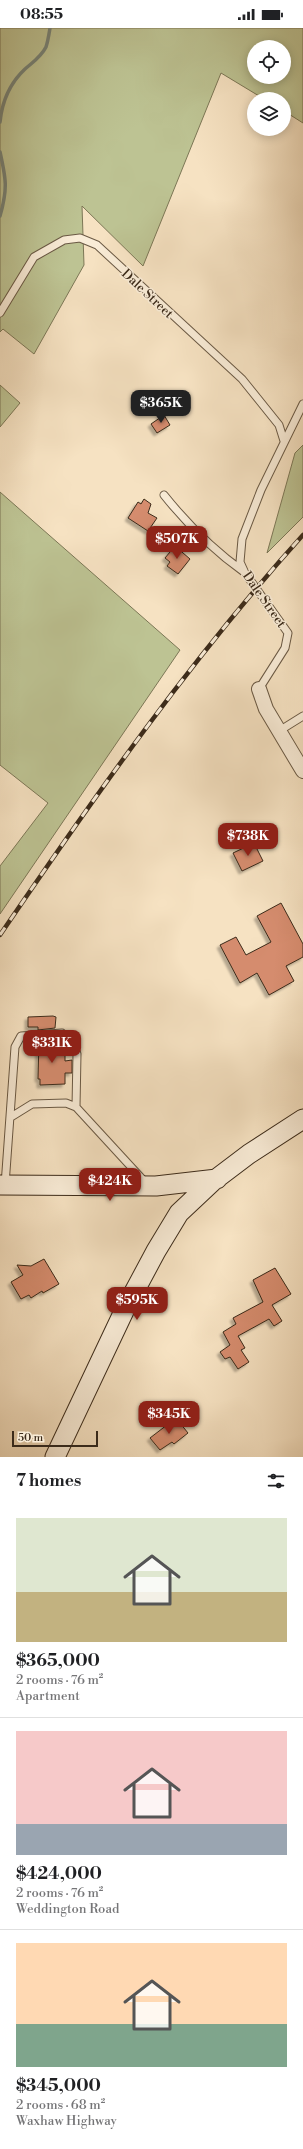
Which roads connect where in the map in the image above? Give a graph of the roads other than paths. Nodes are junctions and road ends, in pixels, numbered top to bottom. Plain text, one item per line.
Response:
1 (0, 313) edge
2 (303, 404) edge
3 (284, 441) junction
4 (164, 495) dead end
5 (245, 573) junction
6 (259, 689) joint
7 (303, 716) edge
8 (279, 731) junction
9 (303, 771) edge
10 (76, 1107) junction
11 (11, 1117) junction
12 (303, 1119) edge
13 (217, 1179) junction
14 (3, 1185) edge
15 (148, 1185) junction
16 (55, 1457) edge

1 - 3 lane, Dale Street
2 - 3 lane, Dale Street
3 - 5 lane, Dale Street
4 - 5 lane
5 - 6 lane, Dale Street
6 - 8 street, Dale Street
7 - 8 lane
8 - 9 street, Dale Street
10 - 11 lane
10 - 11 lane
10 - 15 lane
11 - 14 lane
12 - 13 main road
13 - 15 main road
13 - 16 main road
14 - 15 main road

